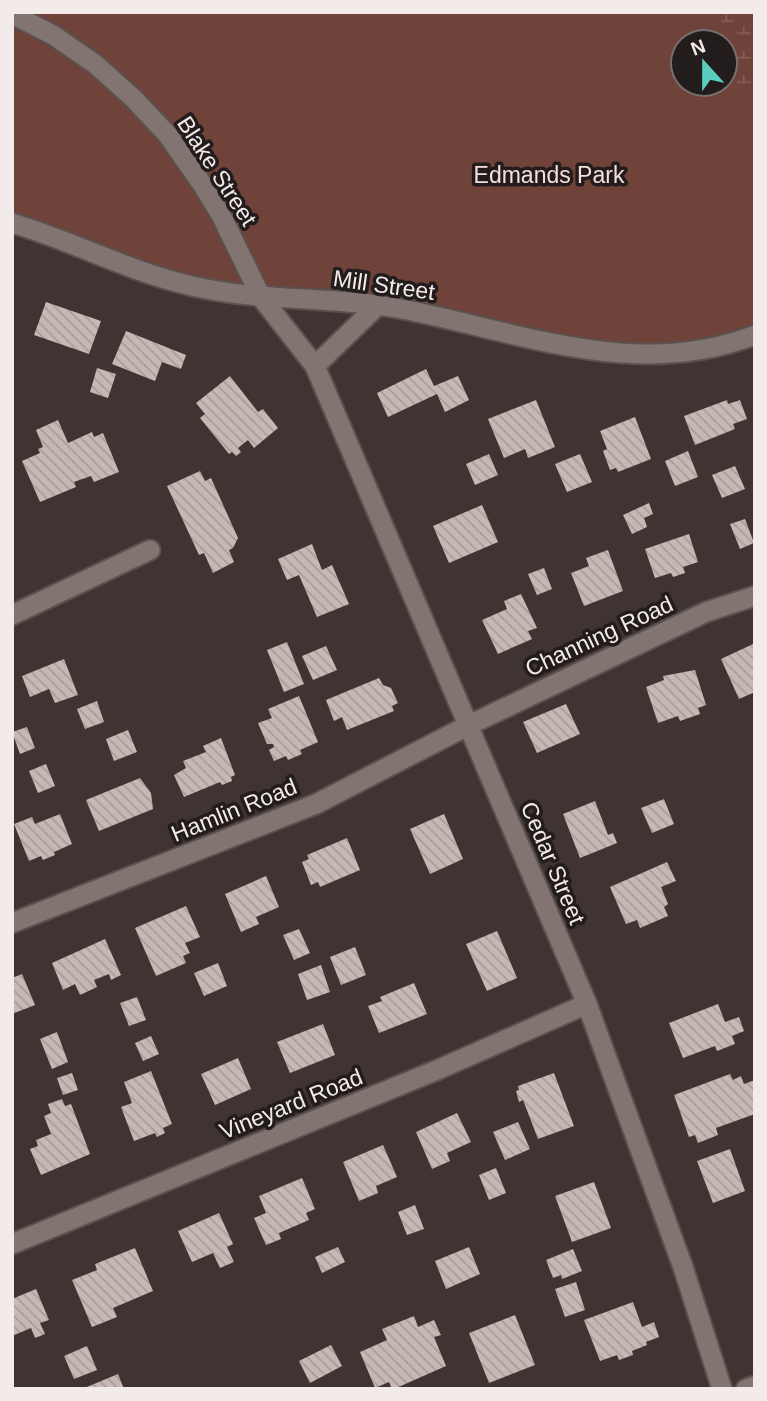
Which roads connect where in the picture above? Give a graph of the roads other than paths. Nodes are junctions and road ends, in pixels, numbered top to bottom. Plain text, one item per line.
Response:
1 (12, 14) edge
2 (12, 223) edge
3 (261, 297) junction
4 (378, 305) junction
5 (755, 335) edge
6 (315, 366) junction
7 (150, 550) dead end
8 (755, 596) edge
9 (12, 615) edge
10 (467, 726) junction
11 (12, 923) edge
12 (587, 1004) junction
13 (12, 1244) edge
14 (755, 1386) edge
15 (722, 1389) edge
16 (746, 1389) edge

1 - 3 street, Blake Street
2 - 3 street, Mill Street
3 - 4 street, Mill Street
3 - 6 street, Cedar Street
4 - 5 street, Mill Street
4 - 6 street
6 - 10 street, Cedar Street
7 - 9 street
8 - 10 street, Channing Road
10 - 11 street, Hamlin Road
10 - 12 street, Cedar Street
12 - 13 street, Vineyard Road
12 - 15 street, Cedar Street
14 - 16 street

